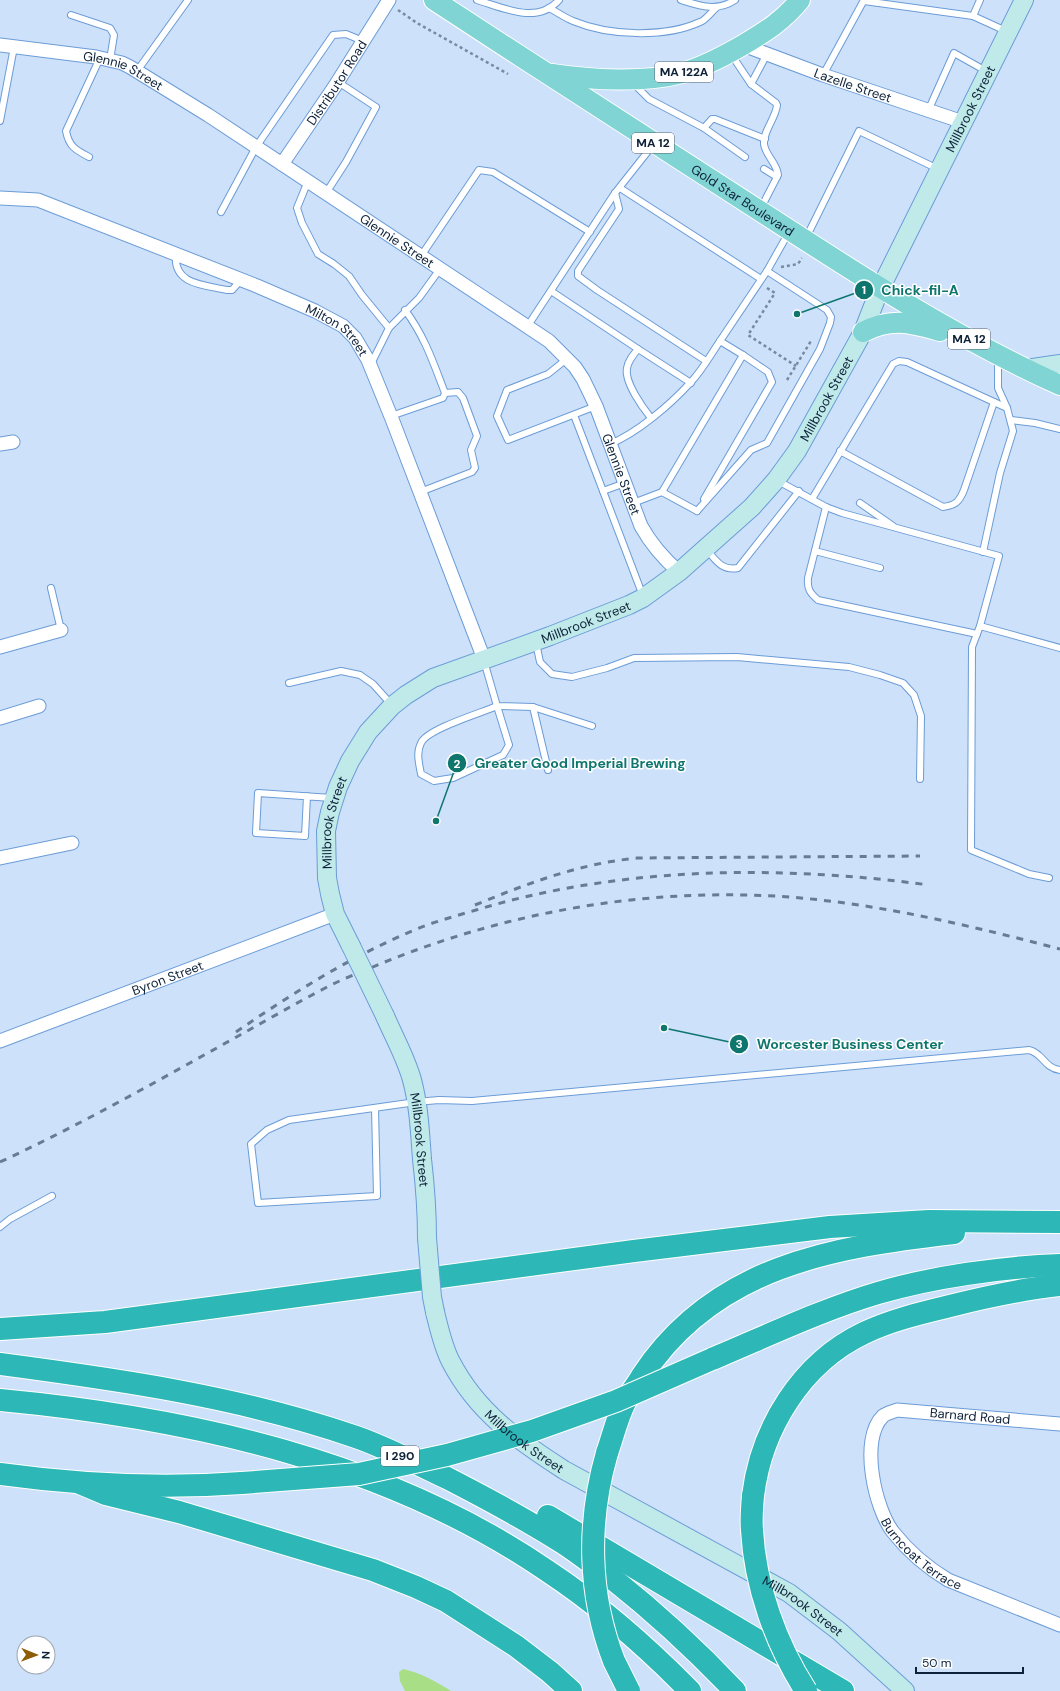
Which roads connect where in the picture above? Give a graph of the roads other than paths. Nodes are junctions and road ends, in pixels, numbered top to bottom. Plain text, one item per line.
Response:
1 (188, 0) edge
2 (434, 0) edge
3 (477, 0) edge
4 (559, 0) edge
5 (681, 0) edge
6 (735, 0) edge
7 (800, 0) edge
8 (980, 0) edge
9 (1024, 0) edge
10 (389, 1) edge
11 (864, 1) edge
12 (549, 8) junction
13 (716, 8) junction
14 (70, 15) dead end
15 (973, 16) junction
16 (1008, 32) junction
17 (363, 41) junction
18 (0, 45) edge
19 (14, 46) junction
20 (736, 49) junction
21 (767, 54) junction
22 (105, 59) junction
23 (137, 71) junction
24 (988, 72) junction
25 (546, 74) junction
26 (823, 75) junction
27 (629, 78) junction
28 (338, 82) junction
29 (751, 84) junction
30 (928, 110) junction
31 (0, 121) edge
32 (963, 122) junction
33 (704, 128) junction
34 (765, 139) junction
35 (654, 144) junction
36 (256, 147) junction
37 (89, 157) dead end
38 (745, 157) dead end
39 (282, 164) junction
40 (764, 170) dead end
41 (940, 170) junction
42 (777, 177) junction
43 (308, 181) junction
44 (617, 190) junction
45 (326, 193) junction
46 (0, 198) edge
47 (759, 211) junction
48 (221, 212) dead end
49 (590, 232) junction
50 (799, 243) junction
51 (176, 255) junction
52 (421, 256) junction
53 (440, 268) junction
54 (767, 271) junction
55 (761, 279) junction
56 (241, 280) junction
57 (880, 289) junction
58 (551, 291) junction
59 (405, 310) junction
60 (527, 326) junction
61 (389, 328) junction
62 (863, 332) junction
63 (964, 336) junction
64 (720, 341) junction
65 (638, 349) junction
66 (998, 355) junction
67 (743, 356) junction
68 (568, 358) junction
69 (706, 361) junction
70 (1060, 364) edge
71 (370, 365) junction
72 (1026, 369) junction
73 (691, 383) junction
74 (1060, 385) edge
75 (445, 393) junction
76 (994, 402) junction
77 (596, 406) junction
78 (1008, 408) junction
79 (574, 415) junction
80 (391, 416) junction
81 (651, 418) junction
82 (1011, 420) junction
83 (1060, 429) edge
84 (610, 444) junction
85 (840, 451) junction
86 (776, 480) junction
87 (625, 483) junction
88 (603, 491) junction
89 (799, 491) junction
90 (420, 492) junction
91 (662, 492) junction
92 (812, 499) junction
93 (860, 502) dead end
94 (633, 504) junction
95 (826, 507) junction
96 (697, 511) junction
97 (896, 528) junction
98 (704, 548) junction
99 (815, 551) junction
100 (983, 552) junction
101 (880, 568) dead end
102 (679, 572) junction
103 (51, 588) dead end
104 (643, 598) junction
105 (980, 626) junction
106 (61, 630) joint
107 (978, 634) junction
108 (536, 641) junction
109 (0, 647) edge
110 (1060, 648) edge
111 (484, 660) junction
112 (289, 683) dead end
113 (39, 706) dead end
114 (392, 706) junction
115 (497, 706) junction
116 (533, 707) junction
117 (0, 718) edge
118 (592, 726) dead end
119 (548, 770) dead end
120 (920, 779) dead end
121 (307, 796) junction
122 (334, 798) junction
123 (72, 842) dead end
124 (0, 858) edge
125 (1049, 878) dead end
126 (335, 914) junction
127 (0, 1041) edge
128 (1060, 1070) edge
129 (416, 1102) junction
130 (375, 1108) junction
131 (52, 1196) dead end
132 (1052, 1222) edge
133 (0, 1227) edge
134 (1060, 1265) edge
135 (1060, 1285) edge
136 (0, 1329) edge
137 (0, 1364) edge
138 (0, 1400) edge
139 (882, 1417) joint
140 (1060, 1424) edge
141 (420, 1465) junction
142 (0, 1474) edge
143 (80, 1483) junction
144 (1060, 1625) edge
145 (571, 1691) edge
146 (629, 1691) edge
147 (690, 1691) edge
148 (735, 1691) edge
149 (806, 1691) edge
150 (843, 1691) edge
151 (905, 1691) edge

1 - 23 lane
2 - 25 main road, Gold Star Boulevard / MA 12
3 - 12 lane
4 - 12 lane
5 - 13 lane
6 - 13 lane
7 - 20 main road, MA 122A
8 - 15 lane
9 - 16 main road, Millbrook Street
10 - 17 street, Distributor Road
11 - 15 lane
11 - 26 lane
12 - 13 lane
14 - 22 lane
15 - 16 lane
16 - 24 main road, Millbrook Street
17 - 28 street, Distributor Road
17 - 36 lane
18 - 19 street, Glennie Street
19 - 22 street, Glennie Street
19 - 31 lane
20 - 21 street, Lazelle Street
20 - 27 main road, MA 122A
20 - 29 lane
21 - 26 street, Lazelle Street
21 - 29 lane
22 - 23 street, Glennie Street
22 - 37 lane
23 - 36 street, Glennie Street
24 - 30 lane
24 - 32 main road, Millbrook Street
25 - 27 main road, MA 122A
25 - 35 main road, Gold Star Boulevard / MA 12
26 - 30 street, Lazelle Street
27 - 33 lane
28 - 39 street, Distributor Road
28 - 45 lane
29 - 34 lane
30 - 32 street, Lazelle Street
32 - 41 main road, Millbrook Street
33 - 34 lane
33 - 38 lane
34 - 42 lane
35 - 44 lane
35 - 47 main road, Gold Star Boulevard / MA 12
36 - 39 street, Glennie Street
36 - 48 lane
39 - 43 street, Glennie Street
40 - 42 lane
41 - 50 lane
41 - 57 main road, Millbrook Street
42 - 47 lane
43 - 45 street, Glennie Street
43 - 61 lane
44 - 49 lane
44 - 55 lane
44 - 69 lane
45 - 52 street, Glennie Street
46 - 51 street, Milton Street
47 - 50 main road, Gold Star Boulevard / MA 12
49 - 52 lane
49 - 58 lane
50 - 54 lane
50 - 57 main road, Gold Star Boulevard / MA 12
51 - 56 street, Milton Street
51 - 56 lane
52 - 53 street, Glennie Street
53 - 59 lane
53 - 60 street, Glennie Street
54 - 55 lane
54 - 96 lane
55 - 64 lane
56 - 71 street, Milton Street
57 - 62 main road, Millbrook Street
57 - 63 main road, Gold Star Boulevard / MA 12
58 - 60 lane
58 - 65 lane
59 - 61 lane
59 - 75 lane
60 - 68 street, Glennie Street
61 - 71 lane
62 - 63 main road
62 - 86 main road, Millbrook Street
63 - 66 main road, Gold Star Boulevard / MA 12
64 - 67 lane
64 - 69 lane
65 - 73 lane
65 - 81 lane
66 - 72 main road, Gold Star Boulevard / MA 12
66 - 78 lane
67 - 91 lane
67 - 96 lane
68 - 77 street, Glennie Street
68 - 79 lane
69 - 73 lane
70 - 72 main road
71 - 80 street, Milton Street
72 - 74 main road, Gold Star Boulevard / MA 12
73 - 81 lane
75 - 80 lane
75 - 90 lane
76 - 78 lane
76 - 85 lane
76 - 85 lane
77 - 79 lane
77 - 84 street, Glennie Street
78 - 82 lane
79 - 88 lane
80 - 90 street, Milton Street
81 - 84 lane
82 - 83 lane
82 - 100 lane
84 - 87 street, Glennie Street
85 - 92 lane
86 - 89 lane
86 - 98 main road, Millbrook Street
87 - 88 lane
87 - 94 street, Glennie Street
88 - 104 lane
89 - 92 lane
89 - 98 lane
90 - 111 street, Milton Street
91 - 94 lane
91 - 96 lane
92 - 95 lane
93 - 97 lane
94 - 102 street, Glennie Street
95 - 97 lane
95 - 99 lane
97 - 100 lane
98 - 102 main road, Millbrook Street
99 - 101 lane
99 - 107 lane
100 - 105 lane
102 - 104 main road, Millbrook Street
103 - 106 lane
104 - 108 main road, Millbrook Street
105 - 107 lane
105 - 110 lane
106 - 109 street
107 - 125 lane
108 - 111 main road, Millbrook Street
108 - 120 lane
111 - 114 main road, Millbrook Street
111 - 115 lane
112 - 114 lane
113 - 117 street
114 - 122 main road, Millbrook Street
115 - 115 lane
115 - 116 lane
116 - 118 lane
116 - 119 lane
121 - 121 lane
121 - 122 lane
122 - 126 main road, Millbrook Street
123 - 124 street
126 - 127 street, Byron Street
126 - 129 main road, Millbrook Street, bridge
128 - 129 lane
129 - 130 lane
129 - 151 main road, Millbrook Street, bridge
130 - 130 lane
131 - 133 lane
132 - 136 highway
132 - 146 highway, bridge
134 - 143 highway, bridge
135 - 149 highway, bridge
137 - 141 highway, I 290
138 - 147 highway, I 290
139 - 140 street, Barnard Road
139 - 144 street, Burncoat Terrace
141 - 148 highway, I 290
141 - 150 highway
142 - 143 highway
143 - 145 highway

